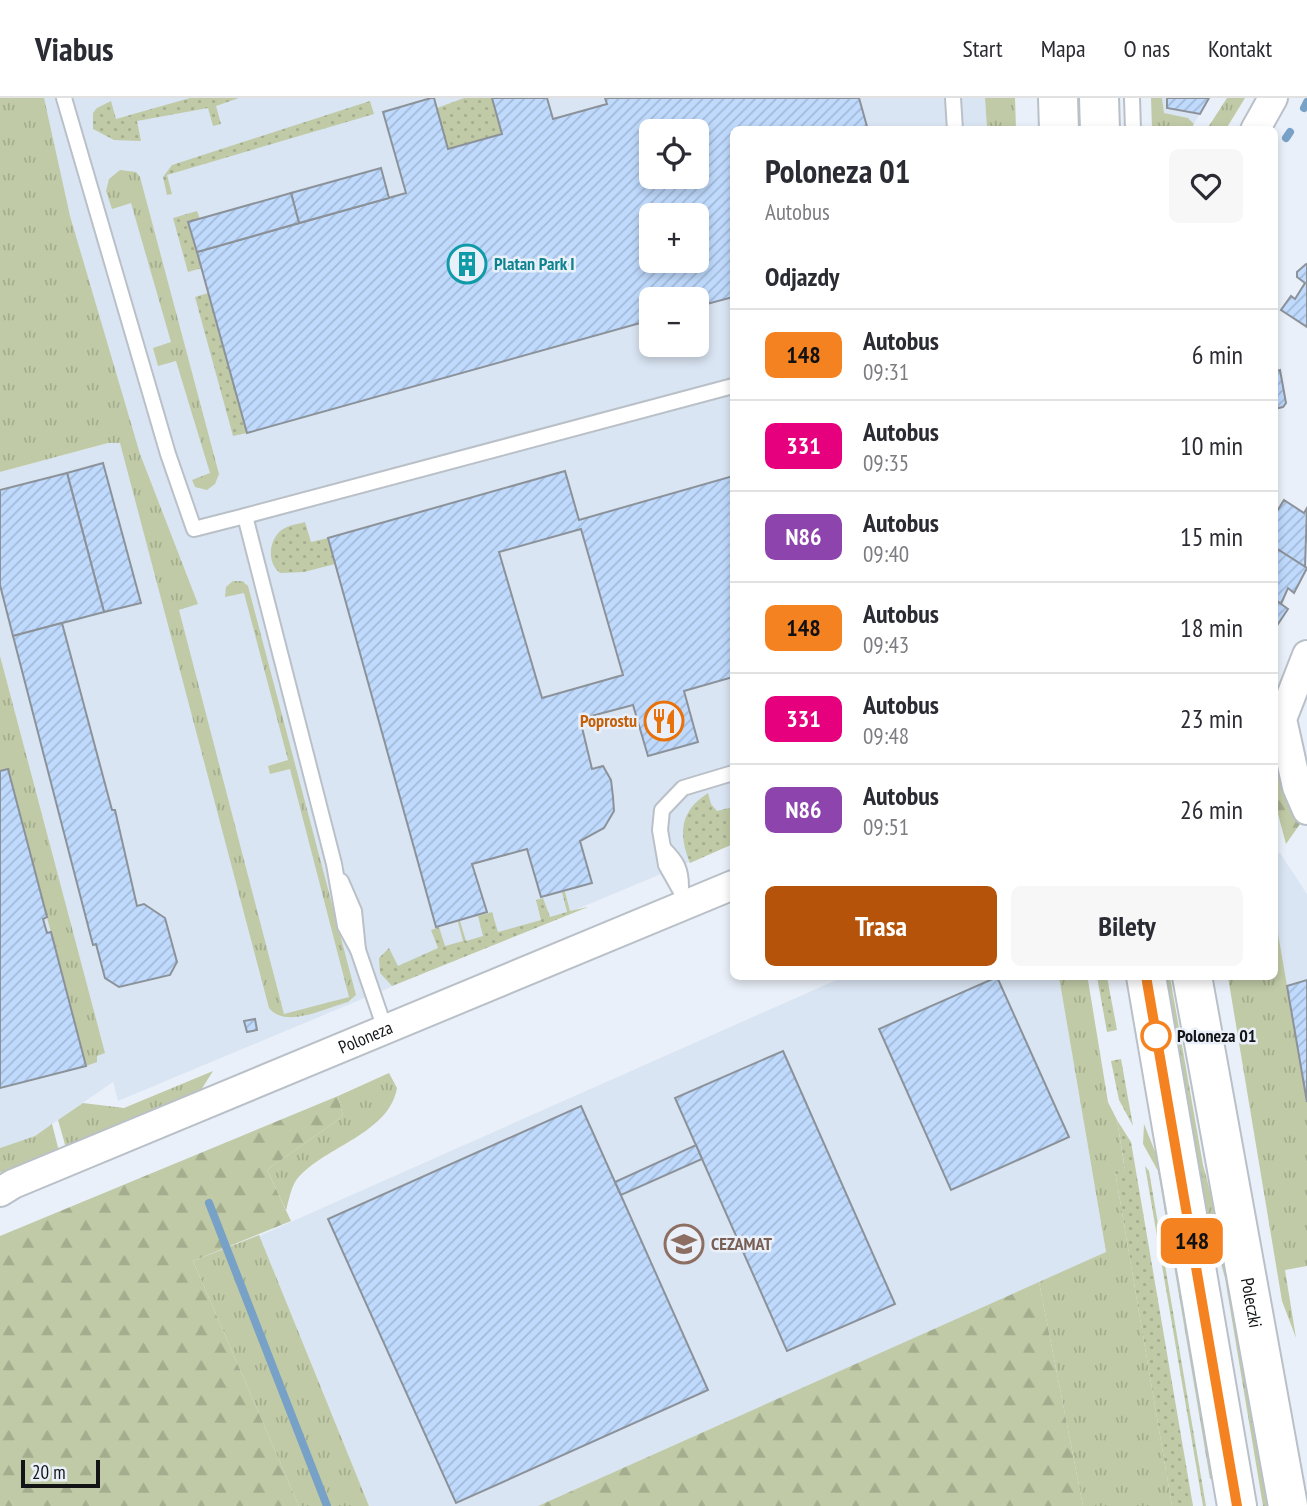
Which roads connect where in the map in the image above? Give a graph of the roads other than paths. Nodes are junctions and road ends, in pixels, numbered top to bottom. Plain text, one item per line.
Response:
1 (64, 98) edge
2 (953, 98) edge
3 (1058, 98) edge
4 (1099, 98) edge
5 (1132, 98) edge
6 (1273, 98) edge
7 (955, 126) edge
8 (1059, 126) edge
9 (1100, 126) edge
10 (1133, 126) edge
11 (1257, 126) edge
12 (730, 387) edge
13 (245, 516) junction
14 (1307, 655) edge
15 (1278, 720) edge
16 (730, 774) edge
17 (1307, 810) edge
18 (730, 886) edge
19 (685, 895) junction
20 (1147, 980) edge
21 (1193, 980) edge
22 (385, 1029) junction
23 (0, 1192) edge
24 (1237, 1506) edge
25 (1288, 1506) edge

1 - 13 lane
2 - 7 lane
3 - 8 main road
4 - 9 main road
5 - 10 lane
6 - 11 street
12 - 13 lane
13 - 22 lane
14 - 15 street
15 - 17 street
16 - 19 lane
18 - 19 street, Poloneza
19 - 22 street, Poloneza
20 - 24 main road
21 - 25 main road, Poleczki
22 - 23 street, Poloneza

